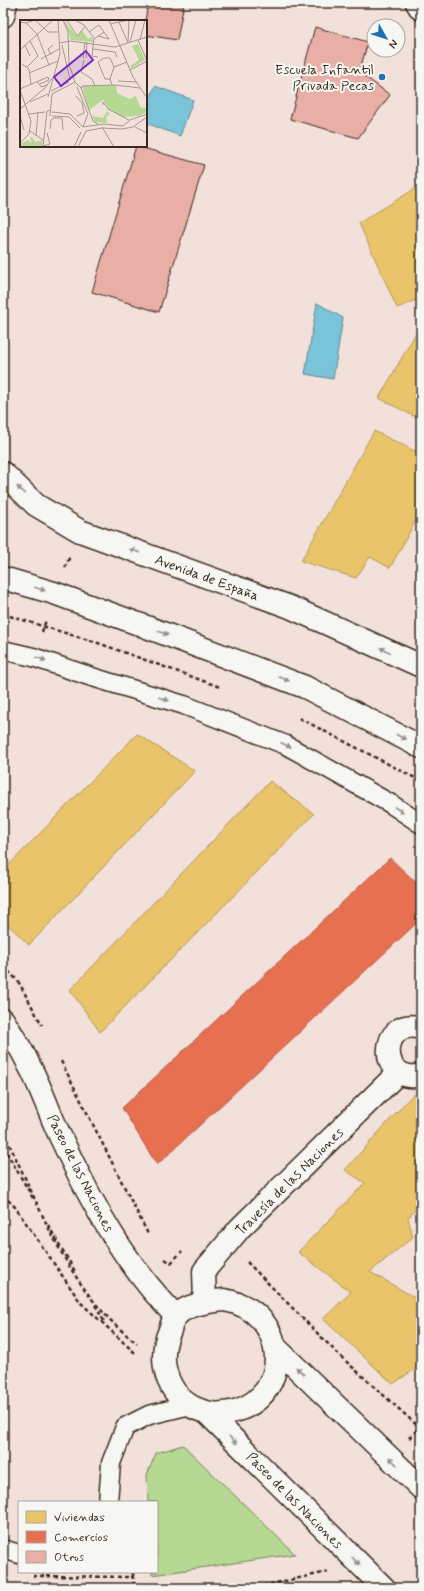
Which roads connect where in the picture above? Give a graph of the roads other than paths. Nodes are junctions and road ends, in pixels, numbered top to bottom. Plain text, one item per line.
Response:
1 (6, 3) edge
2 (417, 3) edge
3 (421, 9) edge
4 (3, 16) edge
5 (3, 473) edge
6 (3, 578) edge
7 (3, 650) edge
8 (421, 666) edge
9 (421, 747) edge
10 (421, 824) edge
11 (3, 1020) edge
12 (421, 1028) edge
13 (399, 1072) junction
14 (421, 1075) edge
15 (205, 1302) junction
16 (176, 1316) junction
17 (275, 1347) junction
18 (198, 1409) junction
19 (421, 1488) edge
20 (108, 1501) edge
21 (3, 1549) edge
22 (18, 1554) edge
23 (384, 1588) edge

1 - 4 street
2 - 3 street
8 -> 5 street, Avenida de España
6 -> 9 street
7 -> 10 lane
11 - 16 street, Paseo de las Naciones
12 - 13 street
13 - 14 street
13 - 15 street, Travesía de las Naciones
15 - 16 street
15 - 17 street
16 - 18 street, Paseo de las Naciones
17 - 18 street
19 -> 17 street
18 - 20 lane
18 -> 23 street, Paseo de las Naciones
21 - 22 lane

